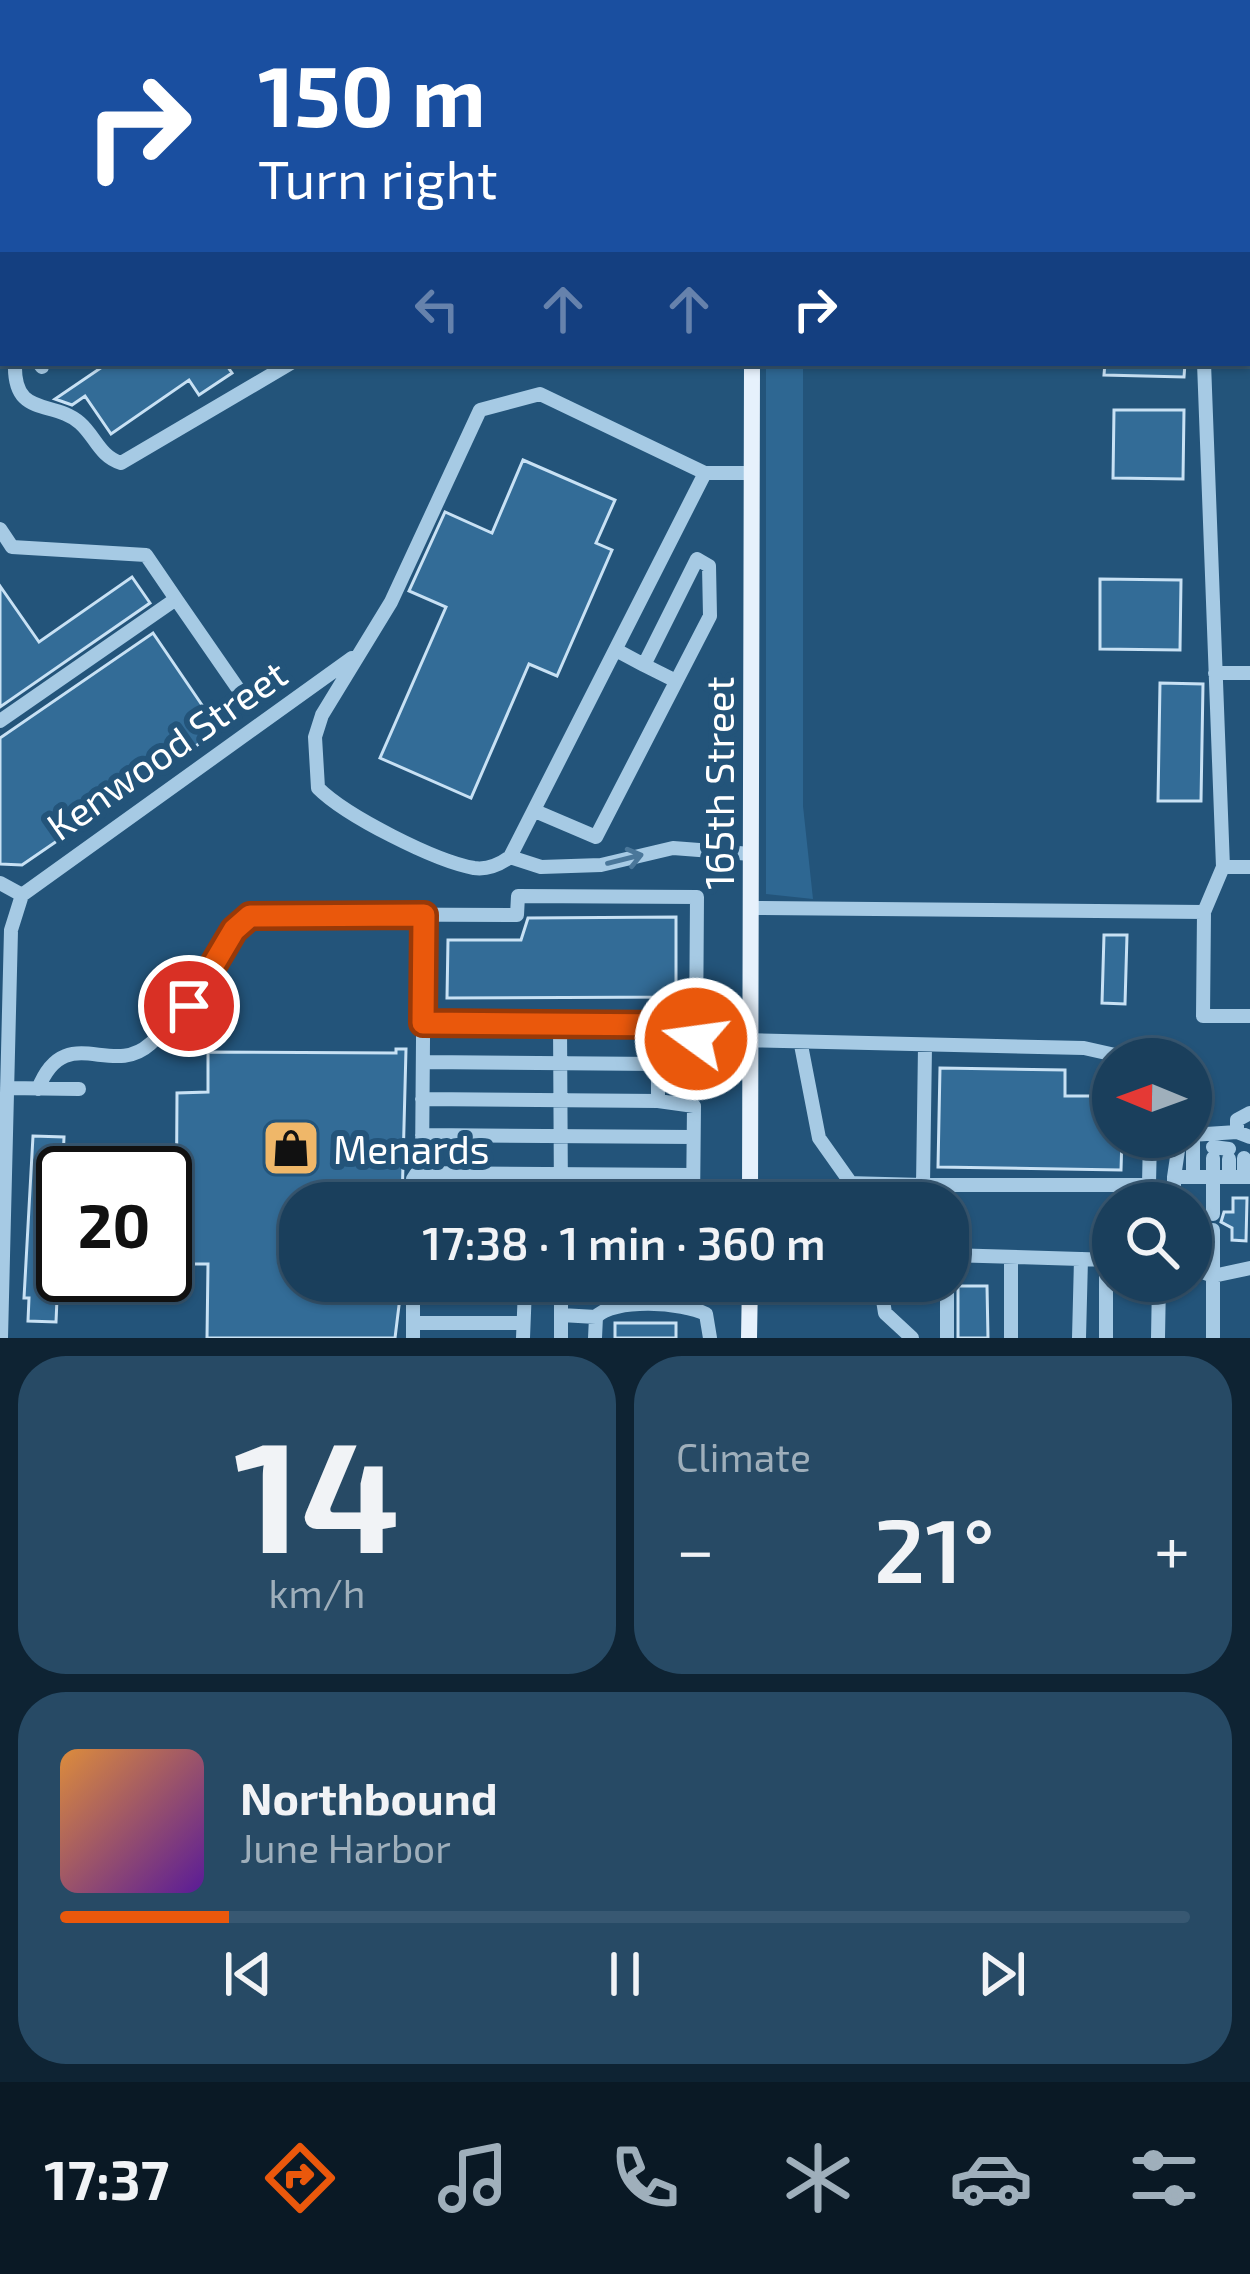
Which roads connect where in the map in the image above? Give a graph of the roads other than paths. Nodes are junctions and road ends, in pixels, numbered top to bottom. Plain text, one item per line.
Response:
1 (15, 366) edge
2 (286, 366) edge
3 (752, 366) edge
4 (1204, 366) edge
5 (705, 472) junction
6 (752, 473) junction
7 (0, 529) edge
8 (176, 599) junction
9 (616, 650) junction
10 (361, 652) junction
11 (644, 665) junction
12 (1215, 673) junction
13 (1250, 673) edge
14 (676, 681) junction
15 (241, 692) dead end
16 (0, 722) edge
17 (535, 811) junction
18 (751, 854) junction
19 (511, 857) junction
20 (1223, 867) junction
21 (1250, 867) edge
22 (0, 883) edge
23 (22, 895) junction
24 (751, 908) junction
25 (1204, 912) junction
26 (424, 915) junction
27 (5, 986) edge
28 (1250, 1016) edge
29 (423, 1023) junction
30 (560, 1024) junction
31 (658, 1025) junction
32 (696, 1039) junction
33 (750, 1044) junction
34 (801, 1045) junction
35 (925, 1046) junction
36 (1092, 1050) edge
37 (423, 1062) junction
38 (560, 1063) junction
39 (658, 1064) junction
40 (7, 1088) junction
41 (38, 1089) junction
42 (79, 1090) dead end
43 (422, 1099) junction
44 (561, 1099) junction
45 (658, 1101) junction
46 (422, 1135) junction
47 (561, 1136) junction
48 (693, 1137) junction
49 (1233, 1141) edge
50 (1181, 1158) edge
51 (1191, 1158) edge
52 (417, 1173) junction
53 (561, 1173) junction
54 (693, 1175) junction
55 (1193, 1177) junction
56 (1234, 1177) edge
57 (1174, 1181) junction
58 (416, 1182) edge
59 (561, 1182) edge
60 (693, 1182) edge
61 (750, 1182) edge
62 (846, 1182) edge
63 (923, 1182) edge
64 (1166, 1182) edge
65 (969, 1185) edge
66 (1092, 1185) edge
67 (2, 1196) edge
68 (969, 1256) edge
69 (1011, 1258) junction
70 (1081, 1259) junction
71 (1092, 1259) edge
72 (1250, 1268) edge
73 (1213, 1276) junction
74 (1, 1293) edge
75 (561, 1302) edge
76 (687, 1302) edge
77 (750, 1302) edge
78 (883, 1302) edge
79 (947, 1302) edge
80 (1108, 1302) edge
81 (1159, 1302) edge
82 (686, 1307) junction
83 (561, 1315) junction
84 (596, 1317) junction
85 (413, 1330) edge
86 (523, 1330) edge
87 (1, 1338) edge
88 (561, 1338) edge
89 (595, 1338) edge
90 (710, 1338) edge
91 (749, 1338) edge
92 (912, 1338) edge
93 (947, 1338) edge
94 (1011, 1338) edge
95 (1079, 1338) edge
96 (1106, 1338) edge
97 (1158, 1338) edge
98 (1213, 1338) edge

1 - 2 street
3 - 6 main road, 165th Street
4 - 12 street
5 - 6 street
5 - 9 street
5 - 10 street
6 - 18 main road, 165th Street
7 - 8 street
8 - 15 street
8 - 16 street
9 - 11 street
9 - 17 street
10 - 19 street
10 - 23 street, Kenwood Street
11 - 14 street
11 - 14 street
12 - 13 street
12 - 20 street
14 - 17 street
17 - 19 street
19 -> 18 street
18 - 24 main road, 165th Street
20 - 21 street
20 - 25 street
22 - 23 street
23 - 27 street
24 - 25 street
24 - 33 main road, 165th Street
25 - 28 street
26 - 29 street
26 - 32 street
26 - 41 street
27 - 40 street
29 - 30 street
29 - 37 street
30 - 31 street
30 - 38 street
31 - 32 street
31 - 39 street
32 - 33 street
33 - 34 street
33 - 61 main road, 165th Street
34 - 35 street
34 - 62 street
35 - 36 street
35 - 63 street
37 - 38 street
37 - 43 street
38 - 39 street
38 - 44 street
39 - 45 street
40 - 41 street
40 - 67 street
41 - 42 street
43 - 44 street
43 - 46 street
44 - 45 street
44 - 47 street
45 - 48 street
46 - 47 street
46 - 52 street
47 - 48 street
47 - 53 street
48 - 54 street
49 - 56 street
49 - 56 street
50 - 57 street
51 - 55 street
52 - 53 street
52 - 58 street
53 - 54 street
53 - 59 street
54 - 60 street
55 - 56 street
55 - 57 street
56 - 73 street
57 - 64 street
65 - 66 street
67 - 74 street
68 - 69 street
69 - 70 street
69 - 94 street
70 - 71 street
70 - 95 street
72 - 73 street
73 - 98 street
74 - 87 street
75 - 83 street
76 - 82 street
77 - 91 main road
78 - 92 street
79 - 93 street
80 - 96 street
81 - 97 street
82 - 84 street
82 - 90 street
83 - 84 street
83 - 88 street
84 - 89 street
85 - 86 street

